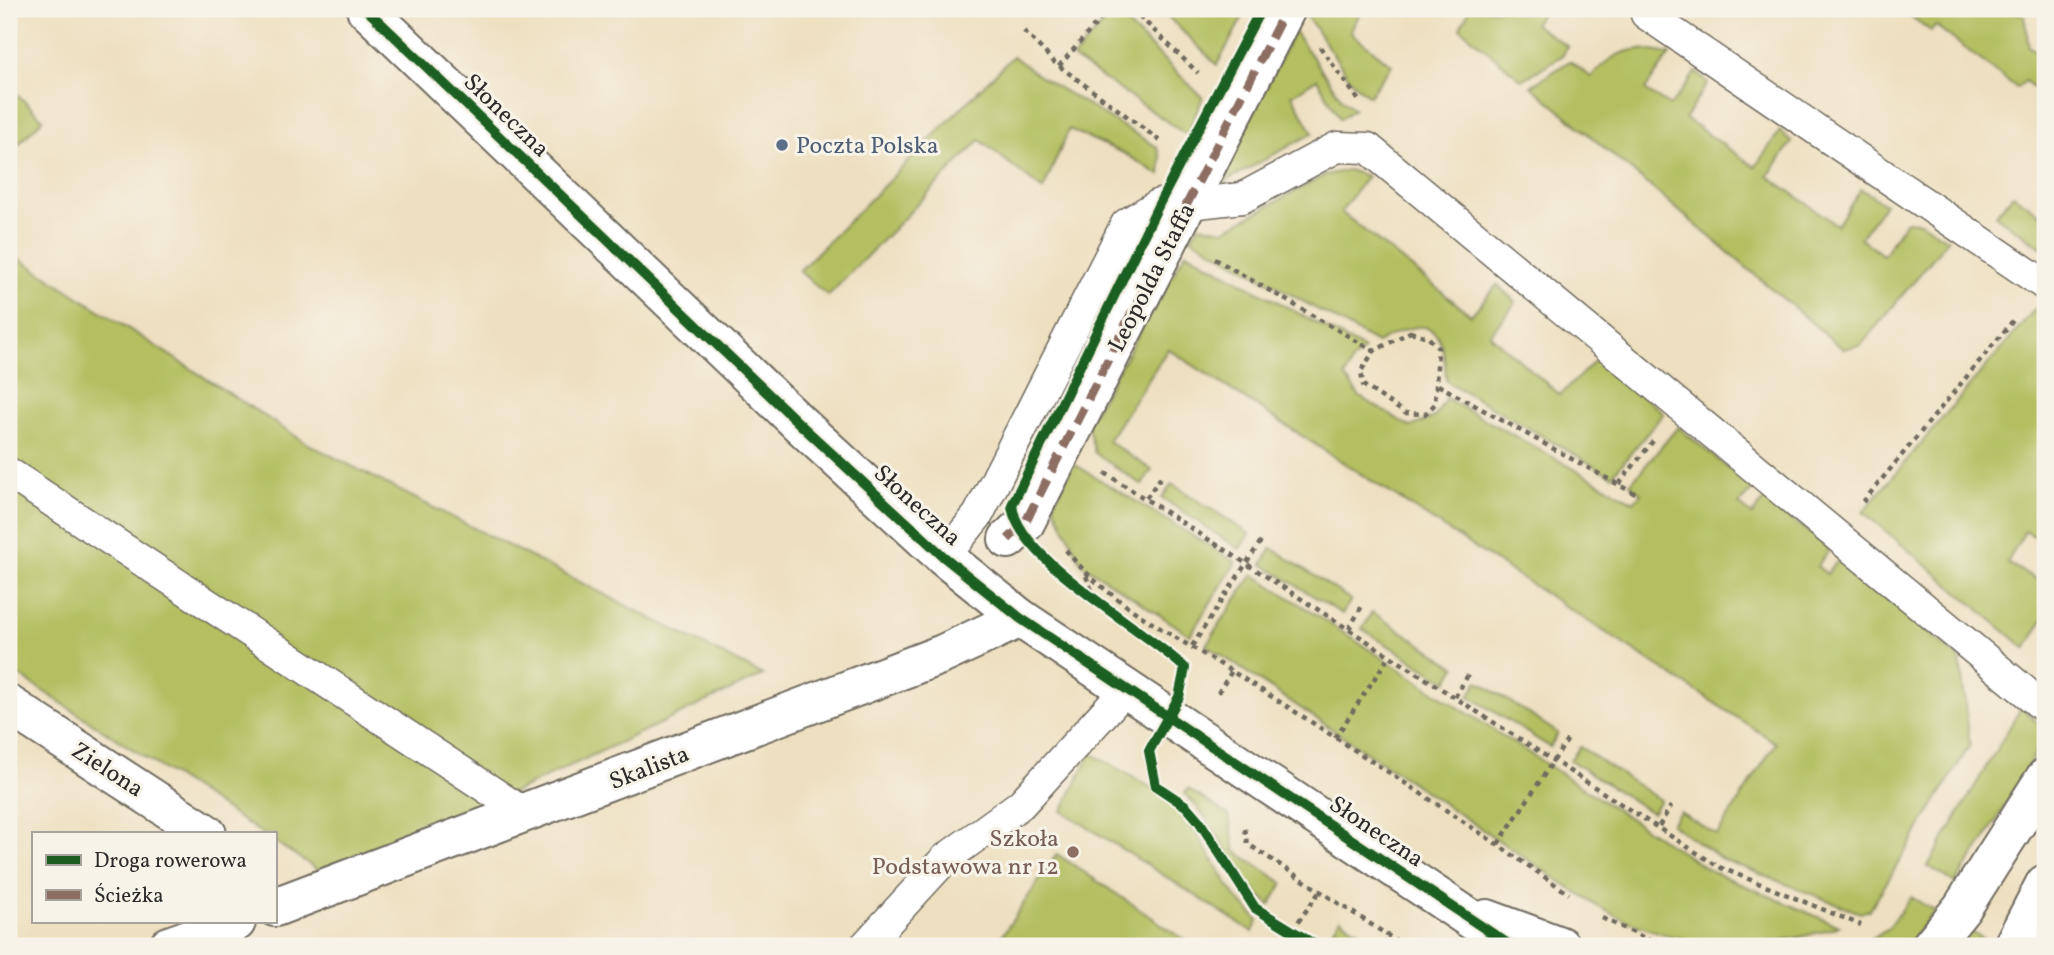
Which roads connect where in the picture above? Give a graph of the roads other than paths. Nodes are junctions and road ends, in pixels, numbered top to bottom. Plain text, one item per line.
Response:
1 (366, 9) edge
2 (1286, 9) edge
3 (1646, 9) edge
4 (1195, 189) junction
5 (2045, 285) edge
6 (9, 473) edge
7 (1018, 535) road end
8 (944, 557) junction
9 (1020, 618) junction
10 (1127, 688) junction
11 (9, 705) edge
12 (2045, 708) edge
13 (2045, 778) edge
14 (526, 814) junction
15 (204, 832) edge
16 (2045, 884) edge
17 (284, 894) edge
18 (1452, 906) junction
19 (233, 923) edge
20 (169, 946) edge
21 (865, 946) edge
22 (1511, 946) edge
23 (1560, 946) edge
24 (1931, 946) edge
25 (2013, 946) edge

1 - 8 street, Słoneczna
2 - 4 street, Leopolda Staffa
3 - 5 lane
4 - 7 street, Leopolda Staffa
4 - 8 lane
4 - 12 lane
6 - 14 lane
8 - 9 street, Słoneczna
9 - 10 street, Słoneczna
9 - 14 street, Skalista
10 - 18 street, Słoneczna
10 - 21 lane
11 - 15 street, Zielona
13 - 24 street
14 - 17 street, Skalista
16 - 25 street
18 - 22 street, Słoneczna
18 - 23 street, Słoneczna
19 - 20 street

